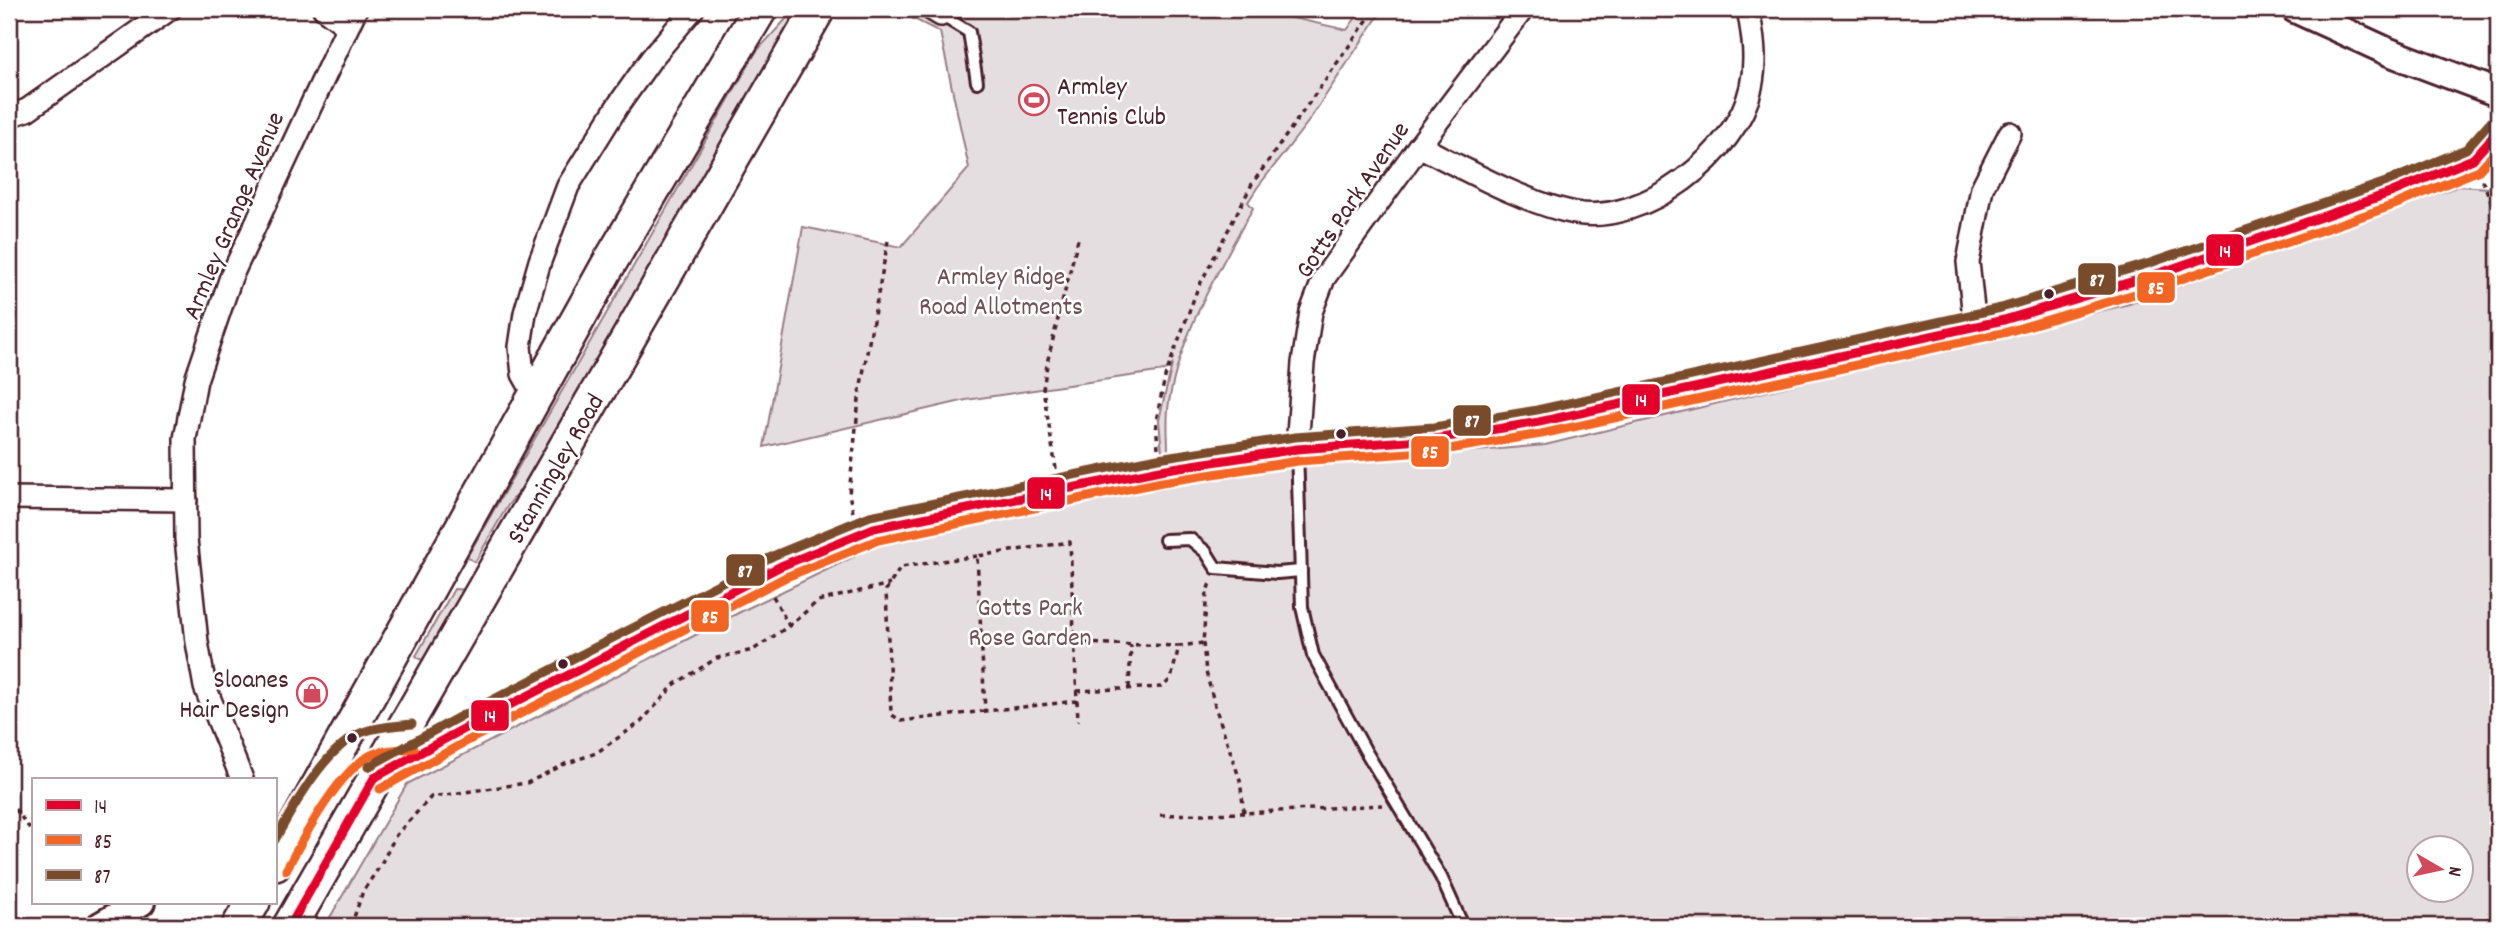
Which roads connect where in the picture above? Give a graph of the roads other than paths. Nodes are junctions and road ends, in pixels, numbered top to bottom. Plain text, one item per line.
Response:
1 (170, 9) edge
2 (324, 9) edge
3 (693, 9) edge
4 (760, 9) edge
5 (818, 9) edge
6 (1523, 9) edge
7 (1748, 9) edge
8 (2295, 9) edge
9 (939, 11) edge
10 (351, 18) edge
11 (977, 82) dead end
12 (2498, 93) edge
13 (9, 116) edge
14 (2498, 131) edge
15 (2010, 134) dead end
16 (1419, 146) junction
17 (1975, 327) junction
18 (536, 397) junction
19 (1297, 449) junction
20 (547, 480) junction
21 (9, 498) edge
22 (186, 500) junction
23 (1165, 540) dead end
24 (445, 561) junction
25 (1301, 571) junction
26 (465, 728) junction
27 (397, 738) junction
28 (242, 778) edge
29 (374, 778) junction
30 (305, 811) junction
31 (276, 826) edge
32 (344, 829) junction
33 (276, 863) edge
34 (276, 865) edge
35 (138, 904) edge
36 (252, 904) edge
37 (100, 926) edge
38 (239, 926) edge
39 (290, 926) edge
40 (1463, 926) edge

1 - 13 street
2 - 10 street
3 - 18 street, Stanningley Road
4 - 18 main road, Stanningley Road
5 - 20 main road, Stanningley Road
6 - 16 street, Gotts Park Avenue
7 - 16 street
8 - 12 street
9 - 11 lane
10 - 22 street, Armley Grange Avenue
14 - 17 street
15 - 17 street
16 - 19 street, Gotts Park Avenue
17 - 19 street
18 - 24 main road, Stanningley Road
19 - 25 lane
19 - 26 street
20 - 24 main road
20 - 27 main road, Stanningley Road
21 - 22 street
22 - 28 street, Armley Grange Avenue
23 - 25 lane
24 - 30 main road, Stanningley Road
25 - 40 lane
26 - 27 street
26 - 29 street
27 - 29 main road, Stanningley Road
27 - 30 main road
29 - 32 main road, Stanningley Road
30 - 31 street
30 - 33 main road, Stanningley Road
32 - 34 main road
32 - 39 main road, Stanningley Road
35 - 37 street
36 - 38 main road

